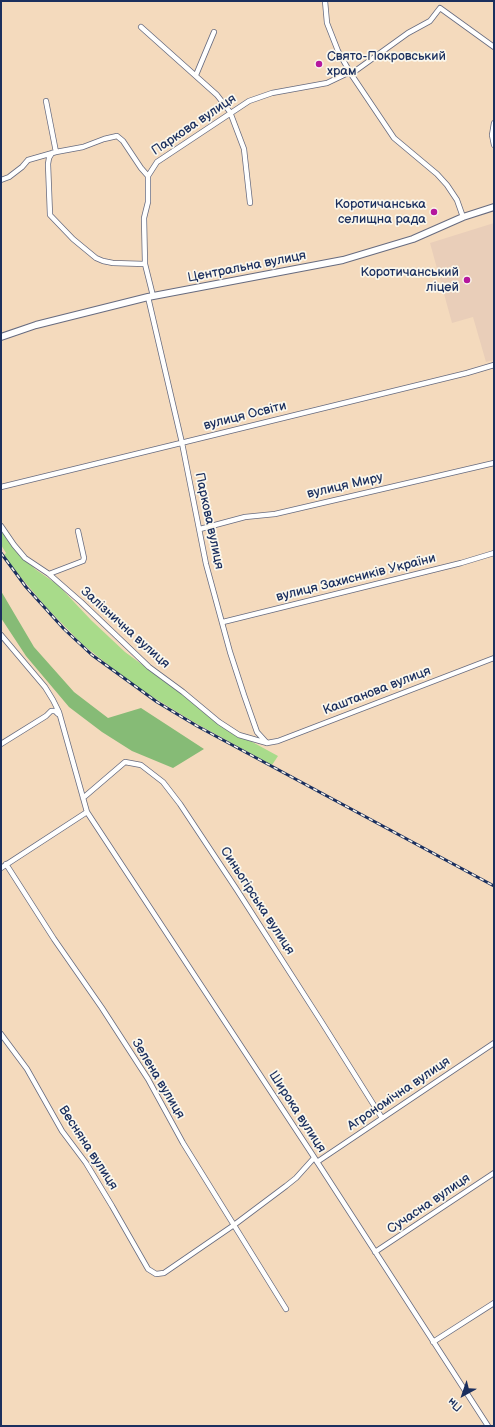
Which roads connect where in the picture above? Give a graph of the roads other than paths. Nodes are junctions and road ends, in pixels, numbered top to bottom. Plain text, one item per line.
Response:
1 (324, 1) edge
2 (141, 27) dead end
3 (214, 32) dead end
4 (494, 47) edge
5 (350, 73) junction
6 (196, 75) junction
7 (46, 101) dead end
8 (230, 112) junction
9 (494, 123) edge
10 (494, 145) edge
11 (54, 153) junction
12 (148, 176) junction
13 (1, 180) edge
14 (250, 203) dead end
15 (494, 207) edge
16 (463, 217) junction
17 (145, 264) junction
18 (150, 296) junction
19 (1, 337) edge
20 (494, 365) edge
21 (182, 443) junction
22 (494, 463) edge
23 (1, 487) edge
24 (1, 526) edge
25 (200, 529) junction
26 (78, 531) dead end
27 (494, 553) edge
28 (49, 574) junction
29 (223, 622) junction
30 (1, 635) edge
31 (494, 658) edge
32 (59, 716) junction
33 (267, 743) junction
34 (1, 744) edge
35 (83, 798) junction
36 (86, 812) junction
37 (6, 864) junction
38 (1, 868) edge
39 (1, 1034) edge
40 (494, 1043) edge
41 (382, 1118) junction
42 (314, 1158) junction
43 (317, 1162) junction
44 (494, 1174) edge
45 (234, 1225) junction
46 (375, 1252) junction
47 (494, 1303) edge
48 (286, 1309) dead end
49 (433, 1342) junction
50 (488, 1426) edge

1 - 5 street
2 - 6 street
3 - 6 street
4 - 5 street, Паркова вулиця
5 - 8 street, Паркова вулиця
5 - 16 street
6 - 8 street
7 - 11 street
8 - 12 street, Паркова вулиця
8 - 14 street
9 - 10 street
11 - 12 street
11 - 13 street
11 - 17 street
12 - 17 street, Паркова вулиця
15 - 16 street, Центральна вулиця
16 - 18 street, Центральна вулиця
17 - 18 street, Паркова вулиця
18 - 19 street, Центральна вулиця
18 - 21 street, Паркова вулиця
20 - 21 street, вулиця Освіти
21 - 23 street, вулиця Освіти
21 - 25 street, Паркова вулиця
22 - 25 street, вулиця Миру
24 - 28 street, Залізнична вулиця
25 - 29 street, Паркова вулиця
26 - 28 street
27 - 29 street, вулиця Захисників України
28 - 33 street, Залізнична вулиця
29 - 33 street, Паркова вулиця
30 - 32 street
31 - 33 street, Каштанова вулиця
32 - 34 street
32 - 35 street
35 - 36 street
35 - 41 street, Синьогірська вулиця
36 - 37 street
36 - 42 street, Широка вулиця
37 - 38 street
37 - 45 street, Зелена вулиця
39 - 45 street, Весняна вулиця
40 - 41 street, Агрономічна вулиця
41 - 43 street, Агрономічна вулиця
42 - 43 street, Широка вулиця
42 - 45 street
43 - 46 street, Широка вулиця
44 - 46 street, Сучасна вулиця
45 - 48 street, Зелена вулиця
46 - 49 street, Широка вулиця
47 - 49 street
49 - 50 street, Широка вулиця

